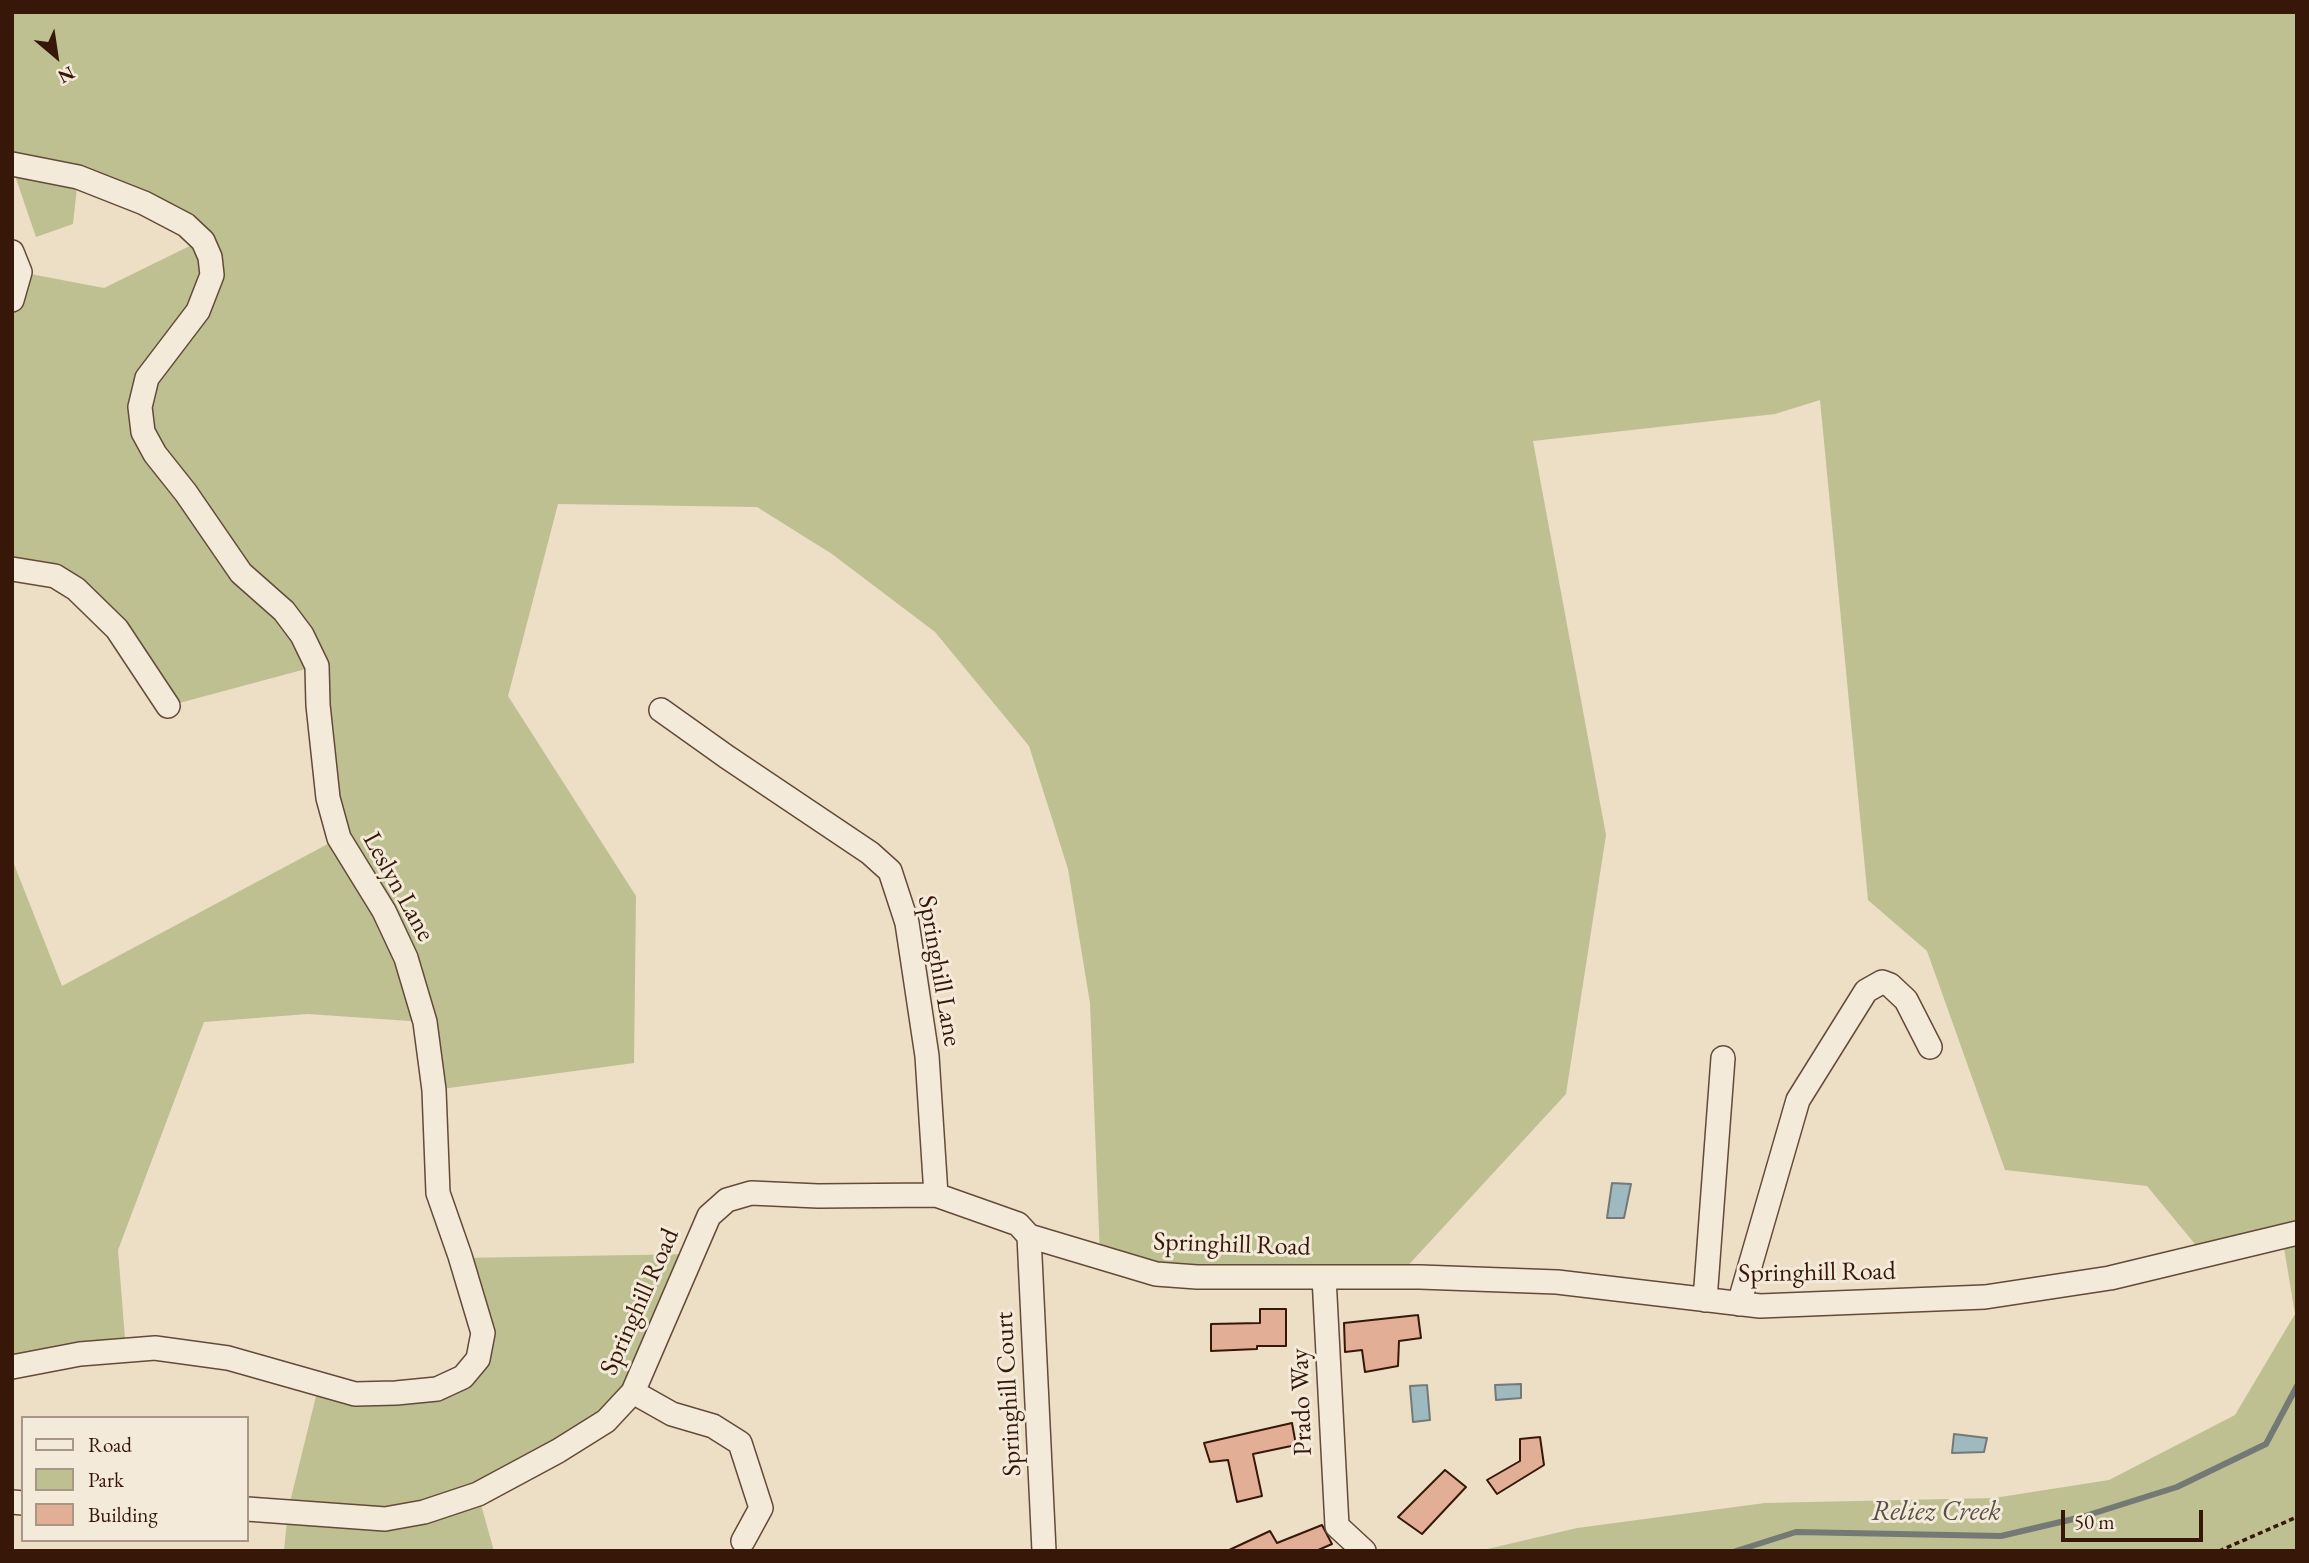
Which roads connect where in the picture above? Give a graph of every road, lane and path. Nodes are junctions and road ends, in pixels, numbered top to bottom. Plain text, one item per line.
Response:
1 (12, 164) edge
2 (12, 252) edge
3 (12, 300) edge
4 (12, 569) edge
5 (168, 706) dead end
6 (661, 710) dead end
7 (1930, 1047) dead end
8 (1723, 1058) dead end
9 (936, 1195) junction
10 (2297, 1233) edge
11 (1029, 1236) junction
12 (1324, 1277) junction
13 (1705, 1300) junction
14 (1739, 1304) junction
15 (12, 1367) edge
16 (633, 1392) junction
17 (248, 1509) edge
18 (2297, 1517) edge
19 (743, 1541) dead end
20 (1044, 1551) edge
21 (1364, 1551) edge
22 (2219, 1551) edge

1 - 15 street, Leslyn Lane
2 - 3 street
4 - 5 street
6 - 9 street, Springhill Lane
7 - 14 street
8 - 13 street
9 - 11 street, Springhill Road
9 - 16 street, Springhill Road
10 - 14 street, Springhill Road
11 - 12 street, Springhill Road
11 - 20 street, Springhill Court
12 - 13 street, Springhill Road
12 - 21 street, Prado Way
13 - 14 street, Springhill Road
16 - 17 street, Springhill Road
16 - 19 street
18 - 22 path

